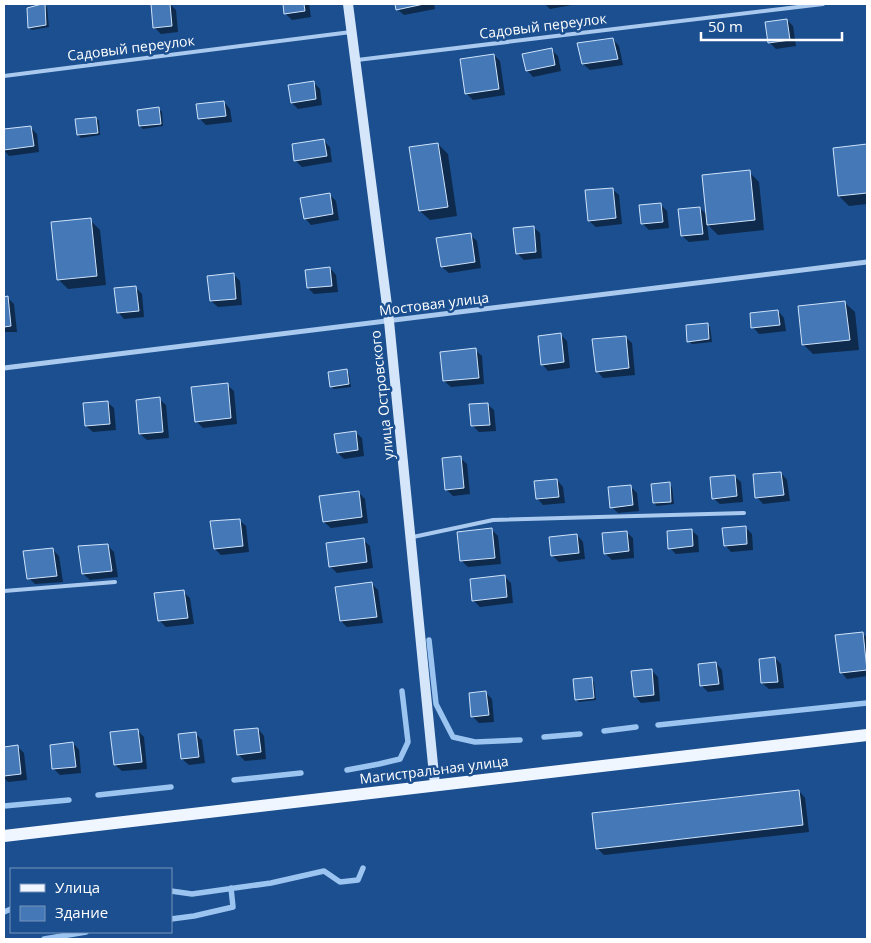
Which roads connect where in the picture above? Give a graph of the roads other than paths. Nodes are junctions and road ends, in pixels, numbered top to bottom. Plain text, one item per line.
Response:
1 (348, 4) edge
2 (823, 4) edge
3 (351, 32) junction
4 (355, 60) junction
5 (4, 76) edge
6 (867, 262) edge
7 (388, 321) junction
8 (4, 368) edge
9 (744, 513) dead end
10 (410, 538) junction
11 (115, 582) dead end
12 (4, 590) edge
13 (867, 735) edge
14 (435, 785) junction
15 (4, 836) edge

1 - 3 street, улица Островского
2 - 4 lane, Садовый переулок
3 - 4 street, улица Островского
3 - 5 lane, Садовый переулок
4 - 7 street, улица Островского
6 - 7 street, Мостовая улица
7 - 8 street, Мостовая улица
7 - 10 street, улица Островского
9 - 10 lane
10 - 14 street, улица Островского
11 - 12 lane
13 - 14 main road, Магистральная улица
14 - 15 main road, Магистральная улица

